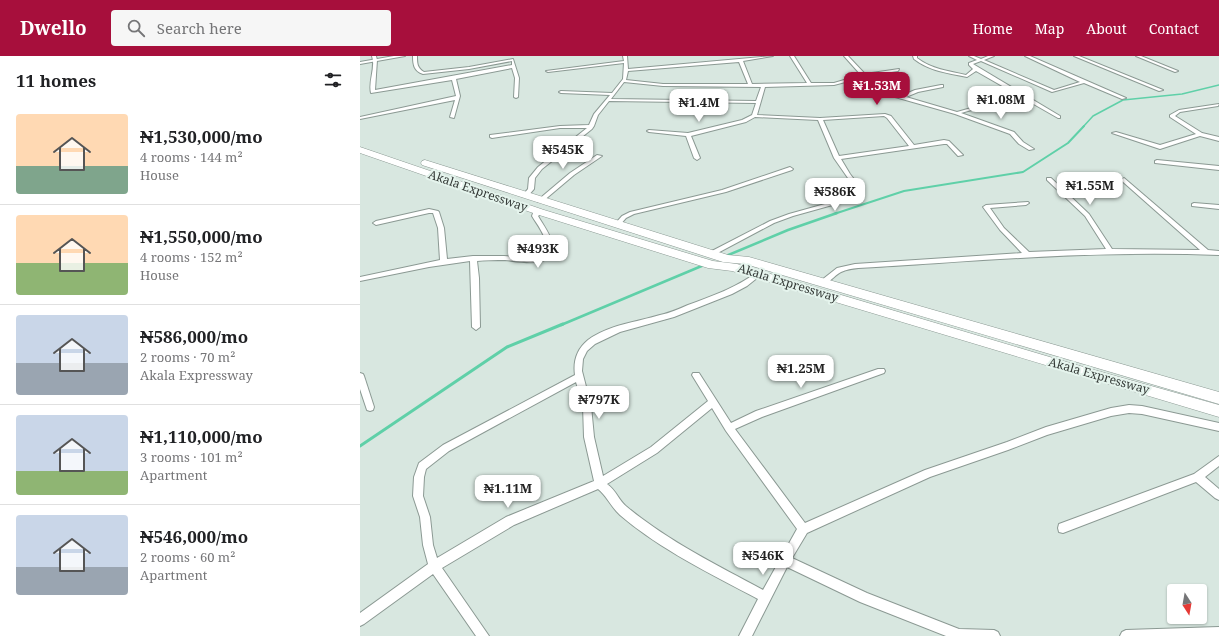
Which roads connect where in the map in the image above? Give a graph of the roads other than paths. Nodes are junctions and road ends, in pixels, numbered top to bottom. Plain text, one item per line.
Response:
1 (403, 56) edge
2 (415, 56) edge
3 (625, 56) edge
4 (771, 56) edge
5 (792, 56) edge
6 (846, 56) edge
7 (915, 56) edge
8 (971, 56) edge
9 (992, 56) edge
10 (1027, 56) edge
11 (1076, 56) edge
12 (1138, 56) edge
13 (1152, 56) edge
14 (375, 58) edge
15 (511, 58) edge
16 (1144, 59) junction
17 (980, 60) junction
18 (741, 61) junction
19 (626, 62) junction
20 (360, 63) edge
21 (514, 66) junction
22 (976, 69) junction
23 (626, 70) junction
24 (898, 70) dead end
25 (548, 71) dead end
26 (1176, 71) dead end
27 (864, 75) junction
28 (454, 78) junction
29 (850, 80) junction
30 (623, 81) junction
31 (1084, 82) junction
32 (810, 85) junction
33 (751, 86) junction
34 (763, 86) junction
35 (941, 86) dead end
36 (1161, 90) dead end
37 (560, 92) dead end
38 (612, 94) junction
39 (516, 97) dead end
40 (902, 97) junction
41 (457, 98) junction
42 (1124, 98) dead end
43 (608, 100) junction
44 (758, 102) junction
45 (987, 104) dead end
46 (1218, 105) edge
47 (958, 113) junction
48 (754, 116) junction
49 (1058, 116) dead end
50 (452, 117) dead end
51 (360, 118) edge
52 (820, 119) junction
53 (592, 126) junction
54 (649, 131) dead end
55 (1114, 133) dead end
56 (1200, 134) junction
57 (688, 135) junction
58 (492, 136) dead end
59 (1219, 139) edge
60 (360, 143) edge
61 (912, 146) junction
62 (1031, 149) dead end
63 (360, 150) edge
64 (960, 155) dead end
65 (599, 156) dead end
66 (697, 158) dead end
67 (837, 158) junction
68 (1156, 162) dead end
69 (1219, 168) edge
70 (790, 169) dead end
71 (1049, 179) dead end
72 (1124, 180) dead end
73 (493, 185) junction
74 (480, 191) junction
75 (525, 196) junction
76 (540, 201) junction
77 (1026, 203) dead end
78 (1194, 205) dead end
79 (1219, 207) edge
80 (540, 212) junction
81 (376, 223) dead end
82 (617, 225) junction
83 (1110, 251) junction
84 (1206, 252) junction
85 (1219, 253) edge
86 (712, 254) junction
87 (1028, 255) junction
88 (473, 258) junction
89 (444, 262) junction
90 (759, 274) junction
91 (360, 279) edge
92 (822, 283) junction
93 (885, 307) junction
94 (476, 327) dead end
95 (881, 371) dead end
96 (1105, 372) junction
97 (696, 375) dead end
98 (360, 376) edge
99 (580, 376) junction
100 (1219, 398) edge
101 (712, 403) junction
102 (370, 407) dead end
103 (1219, 411) edge
104 (1219, 427) edge
105 (729, 428) junction
106 (1219, 460) edge
107 (1197, 477) junction
108 (599, 484) junction
109 (1219, 496) edge
110 (1063, 528) dead end
111 (803, 529) junction
112 (785, 560) junction
113 (434, 566) junction
114 (765, 597) junction
115 (360, 620) edge
116 (1219, 633) edge
117 (959, 635) edge
118 (483, 636) edge
119 (745, 636) edge
120 (994, 636) edge
121 (1126, 636) edge
122 (1132, 636) edge

1 - 14 street
2 - 15 street
3 - 19 street
4 - 18 street
5 - 32 street
6 - 27 street
7 - 22 street
8 - 17 street
9 - 17 street
10 - 31 street
11 - 36 street
12 - 16 street
13 - 16 street
14 - 20 street
14 - 28 street
15 - 21 street
16 - 26 street
17 - 22 street
17 - 31 street
18 - 23 street
18 - 33 street
19 - 23 street
19 - 25 street
21 - 28 street
21 - 39 street
22 - 49 street
23 - 30 street
24 - 27 street
27 - 29 street
28 - 41 street
29 - 32 street
29 - 40 street
30 - 33 street
30 - 38 street
31 - 42 street
32 - 34 street
33 - 34 street
34 - 44 street
35 - 40 street
37 - 38 street
38 - 43 street
40 - 47 street
41 - 50 street
41 - 51 street
43 - 44 street
43 - 53 street
44 - 48 street
45 - 47 street
46 - 56 street
47 - 62 street
48 - 52 street
48 - 57 street
52 - 61 street
52 - 67 street
53 - 58 street
53 - 75 street
54 - 57 street
55 - 56 street
56 - 59 street
57 - 66 street
60 - 73 main road, Akala Expressway
61 - 64 street
61 - 67 street
63 - 74 main road, Akala Expressway
65 - 76 street
67 - 86 street
68 - 69 street
70 - 82 street
71 - 83 street
72 - 84 street
73 - 74 main road
73 - 75 main road, Akala Expressway
74 - 80 main road, Akala Expressway
75 - 76 main road, Akala Expressway
76 - 82 main road, Akala Expressway
77 - 87 street
78 - 79 street
80 - 88 street
80 - 90 main road, Akala Expressway
81 - 89 street
82 - 86 main road, Akala Expressway
83 - 84 street
83 - 87 street
84 - 85 street
86 - 92 main road, Akala Expressway
87 - 92 street
88 - 89 street
88 - 94 street
89 - 91 street
90 - 93 main road, Akala Expressway
90 - 99 street
92 - 93 main road, Akala Expressway
93 - 96 main road, Akala Expressway
95 - 105 street
96 - 100 main road, Akala Expressway
96 - 103 main road, Akala Expressway
97 - 101 street
98 - 102 street
99 - 108 street
99 - 113 street
101 - 105 street
101 - 108 street
104 - 111 street
105 - 111 street
106 - 107 street
107 - 109 street
107 - 110 street
108 - 113 street
108 - 114 street
111 - 112 street
112 - 114 street
112 - 117 street
113 - 115 street
113 - 118 street
114 - 119 street
116 - 122 street
117 - 120 street
121 - 122 street

